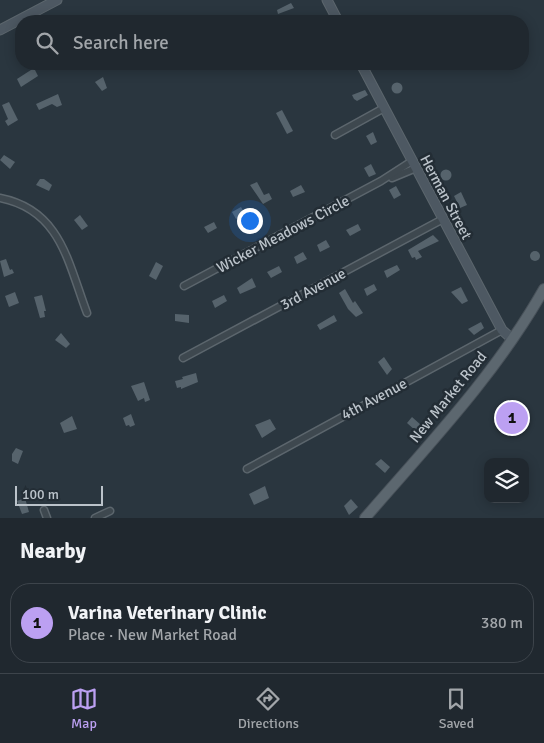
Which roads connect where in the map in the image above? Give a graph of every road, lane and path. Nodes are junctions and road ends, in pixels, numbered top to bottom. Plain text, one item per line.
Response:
1 (57, 0) edge
2 (327, 0) edge
3 (28, 15) edge
4 (335, 15) edge
5 (15, 22) edge
6 (0, 30) edge
7 (364, 70) edge
8 (384, 108) junction
9 (335, 135) dead end
10 (413, 165) junction
11 (0, 198) edge
12 (443, 219) junction
13 (184, 286) dead end
14 (544, 289) edge
15 (541, 303) edge
16 (87, 313) dead end
17 (502, 330) junction
18 (512, 339) junction
19 (183, 358) dead end
20 (247, 469) dead end
21 (44, 510) dead end
22 (110, 511) dead end
23 (47, 518) edge
24 (95, 518) edge
25 (365, 518) edge

1 - 3 street
2 - 4 street
5 - 6 street
7 - 8 street, Herman Street
8 - 9 street
8 - 10 street, Herman Street
10 - 12 street, Herman Street
10 - 13 street, Wicker Meadows Circle
11 - 16 street
12 - 17 street, Herman Street
12 - 19 street, 3rd Avenue
14 - 15 main road, New Market Road
15 - 18 main road, New Market Road
17 - 18 street, Herman Street
17 - 20 street, 4th Avenue
18 - 25 main road, New Market Road
21 - 23 street
22 - 24 street

